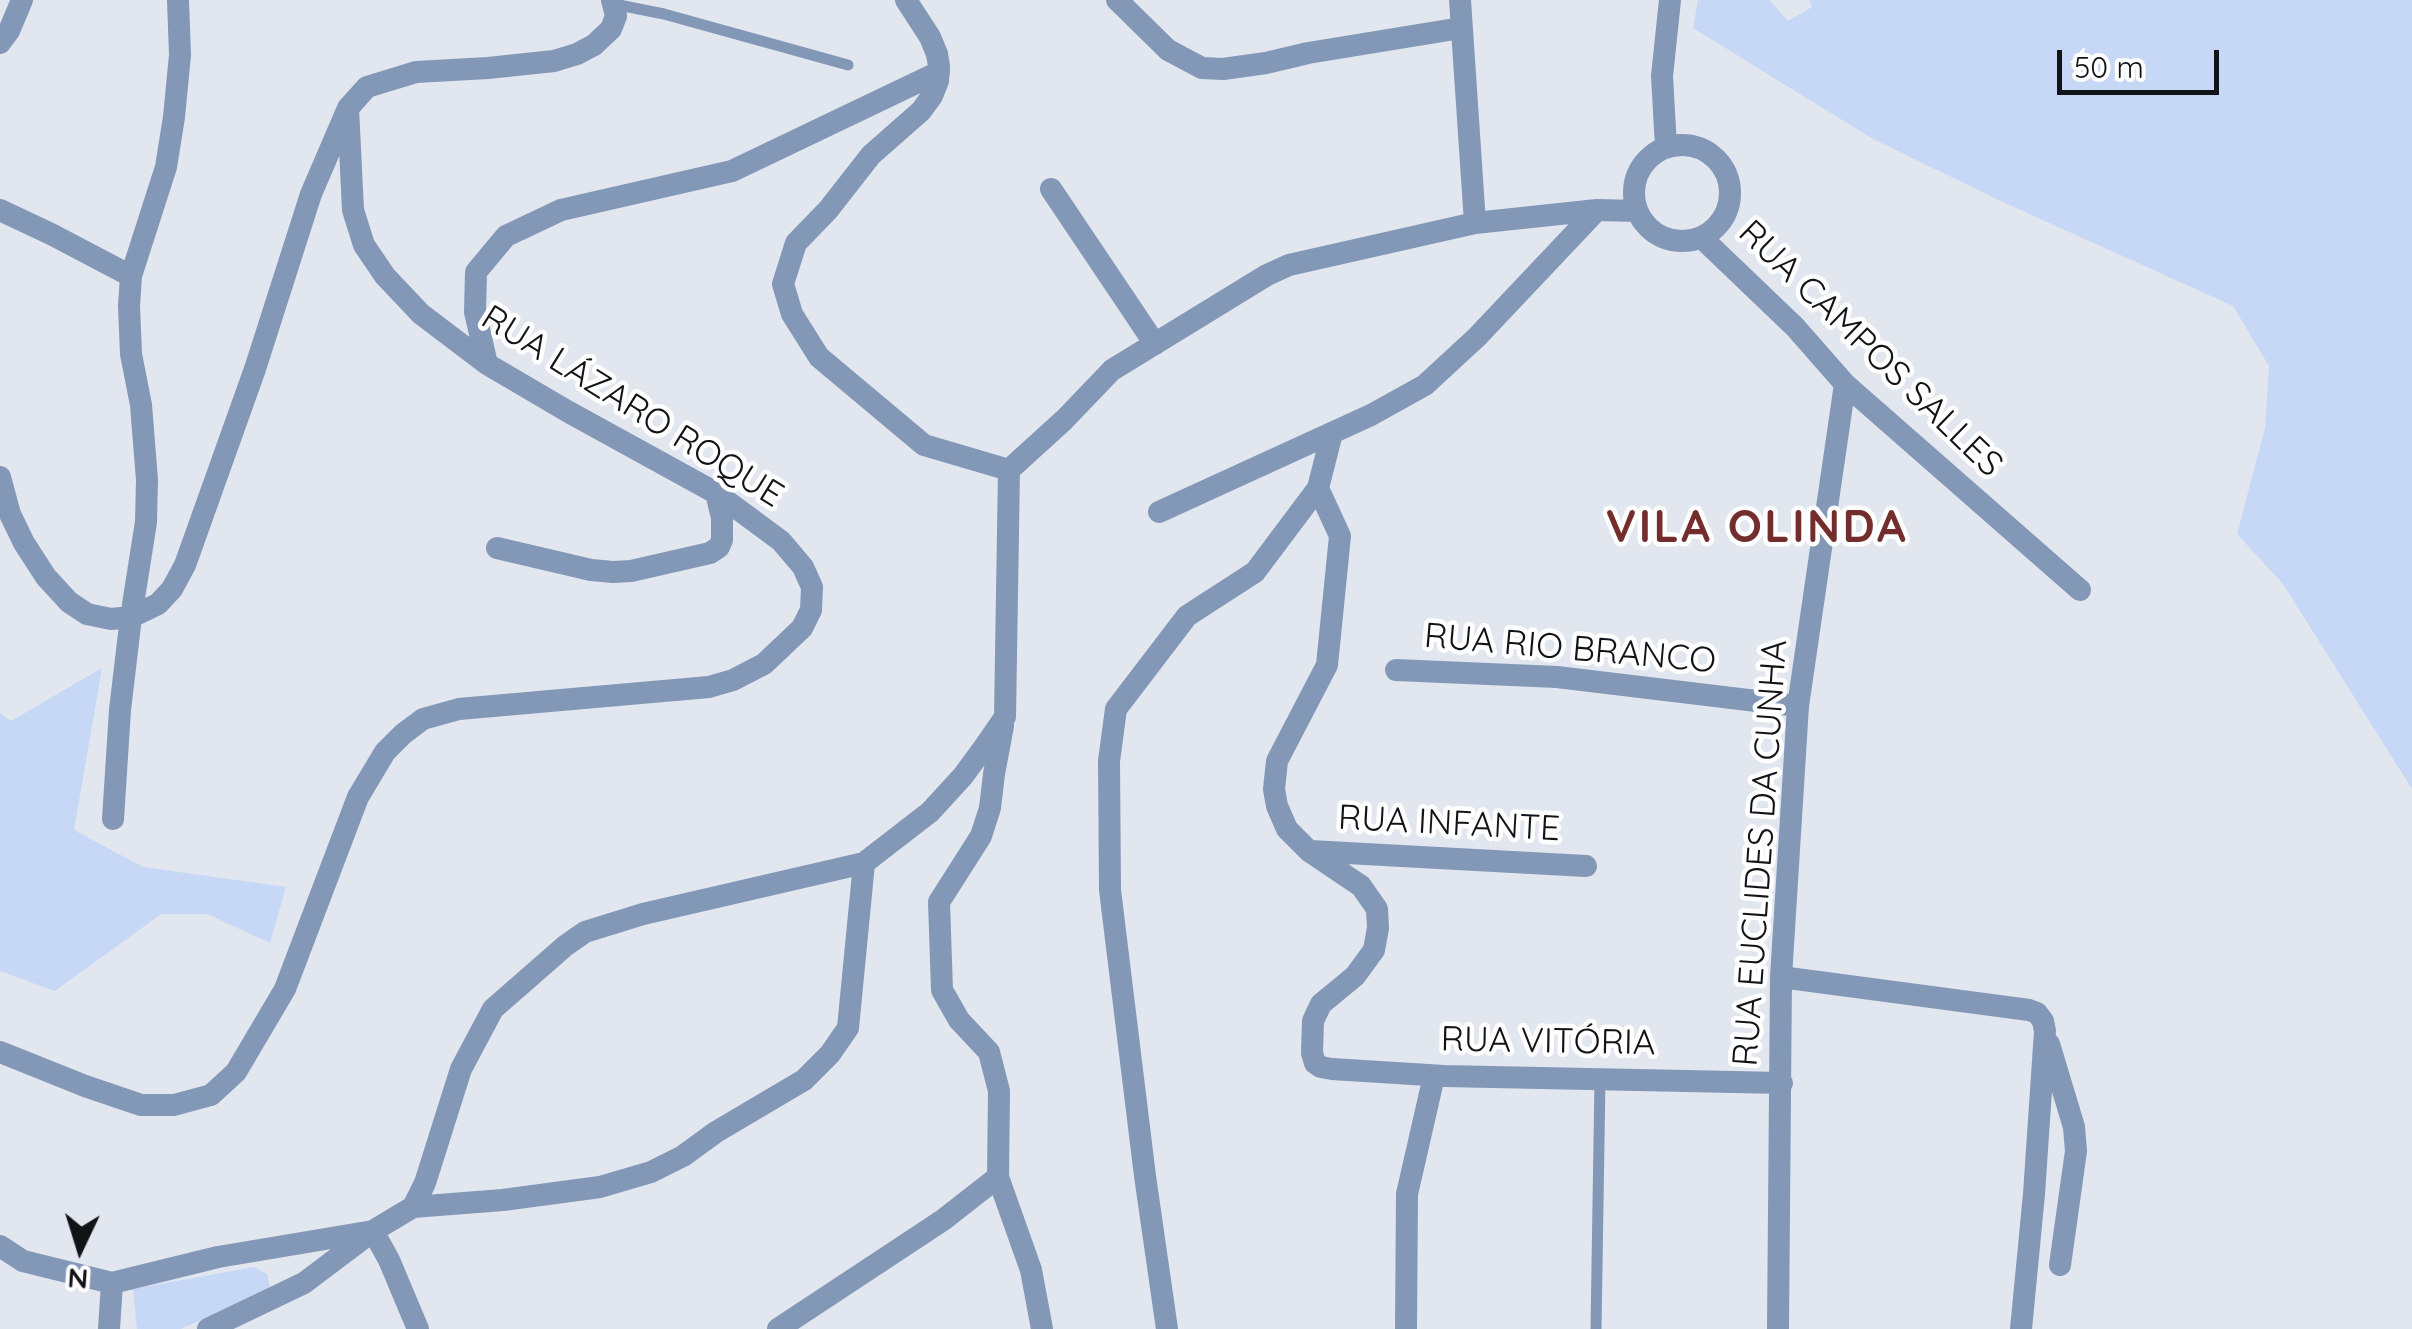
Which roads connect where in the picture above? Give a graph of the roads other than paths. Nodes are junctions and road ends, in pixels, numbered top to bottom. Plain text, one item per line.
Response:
1 (22, 0) edge
2 (178, 0) edge
3 (906, 0) edge
4 (1117, 0) edge
5 (1460, 0) edge
6 (1670, 0) edge
7 (613, 2) edge
8 (1461, 28) junction
9 (0, 43) edge
10 (848, 65) dead end
11 (939, 72) junction
12 (348, 108) junction
13 (1666, 147) junction
14 (1050, 189) dead end
15 (0, 210) edge
16 (1596, 210) junction
17 (1637, 211) junction
18 (1474, 223) junction
19 (1702, 237) junction
20 (131, 276) junction
21 (1155, 344) junction
22 (487, 364) junction
23 (1845, 384) junction
24 (1332, 433) junction
25 (1009, 470) junction
26 (0, 477) edge
27 (1318, 488) junction
28 (716, 493) junction
29 (1159, 512) dead end
30 (497, 548) dead end
31 (2080, 590) dead end
32 (131, 617) junction
33 (1396, 670) dead end
34 (1798, 706) junction
35 (1005, 717) junction
36 (113, 818) dead end
37 (1309, 851) junction
38 (864, 863) junction
39 (1586, 866) dead end
40 (1782, 977) junction
41 (2045, 1031) junction
42 (0, 1052) edge
43 (1434, 1076) junction
44 (1600, 1078) junction
45 (1782, 1083) junction
46 (998, 1178) junction
47 (413, 1207) junction
48 (373, 1231) junction
49 (0, 1246) edge
50 (2060, 1266) dead end
51 (112, 1283) junction
52 (110, 1329) edge
53 (208, 1329) edge
54 (418, 1329) edge
55 (778, 1329) edge
56 (1042, 1329) edge
57 (1168, 1329) edge
58 (1406, 1329) edge
59 (1596, 1329) edge
60 (1778, 1329) edge
61 (2021, 1329) edge

1 - 9 street
2 - 20 street
3 - 11 street
4 - 8 street
5 - 8 street
6 - 13 street
7 - 10 lane
7 - 12 street
8 - 18 street
11 - 22 street
11 - 25 street
12 - 22 street, RUA LÁZARO ROQUE
12 - 32 street
13 - 17 street
13 - 19 street
14 - 21 street
15 - 20 street
16 - 17 street
16 - 18 street
16 - 24 street
17 - 19 street
18 - 21 street
19 - 23 street, RUA CAMPOS SALLES
20 - 32 street
21 - 25 street
22 - 28 street, RUA LÁZARO ROQUE
23 - 31 street, RUA CAMPOS SALLES
23 - 34 street, RUA EUCLIDES DA CUNHA
24 - 27 street
24 - 29 street
25 - 35 street
26 - 32 street
27 - 37 street
27 - 57 street
28 - 30 street
28 - 42 street, RUA LÁZARO ROQUE
32 - 36 street
33 - 34 street, RUA RIO BRANCO
34 - 40 street, RUA EUCLIDES DA CUNHA
35 - 38 street
35 - 46 street
37 - 39 street, RUA INFANTE
37 - 43 street, RUA VITÓRIA
38 - 47 street
38 - 47 street
40 - 41 street
40 - 45 street, RUA EUCLIDES DA CUNHA
41 - 50 street
41 - 61 street
43 - 44 street, RUA VITÓRIA
43 - 58 street
44 - 45 street, RUA VITÓRIA
44 - 59 lane
45 - 60 street, RUA EUCLIDES DA CUNHA
46 - 55 street
46 - 56 street
47 - 48 street
48 - 51 street
48 - 53 street
48 - 54 street
49 - 51 street
51 - 52 street

